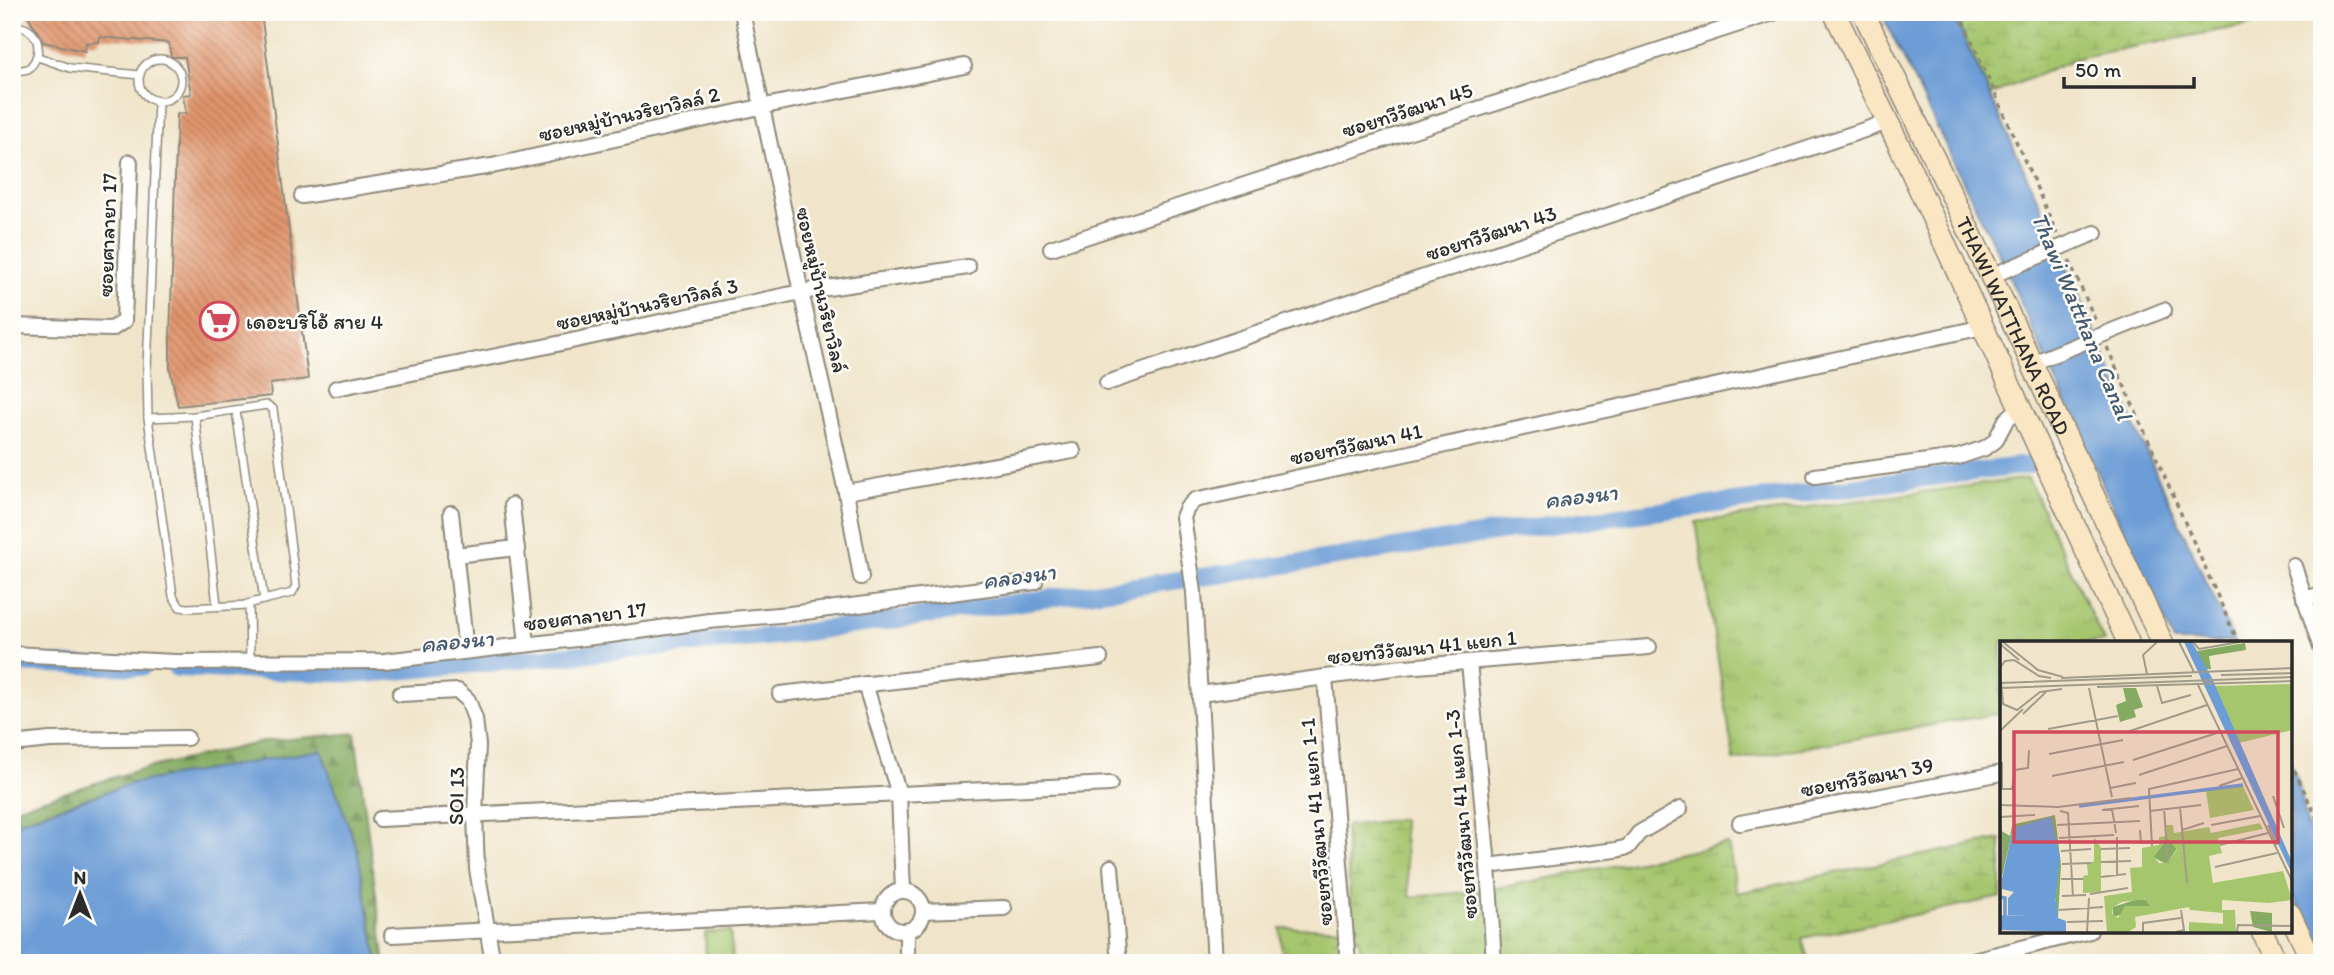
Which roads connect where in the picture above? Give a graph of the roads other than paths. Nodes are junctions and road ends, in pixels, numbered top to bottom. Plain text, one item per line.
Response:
1 (742, 12) edge
2 (1776, 12) edge
3 (1834, 12) edge
4 (1863, 12) edge
5 (12, 26) edge
6 (38, 57) junction
7 (964, 66) dead end
8 (12, 72) edge
9 (140, 75) junction
10 (158, 101) junction
11 (760, 107) junction
12 (1888, 122) junction
13 (130, 162) dead end
14 (302, 196) dead end
15 (2095, 233) dead end
16 (1051, 248) dead end
17 (968, 267) dead end
18 (1998, 273) junction
19 (801, 292) junction
20 (2164, 310) dead end
21 (12, 326) edge
22 (1983, 327) junction
23 (2040, 360) junction
24 (1107, 383) dead end
25 (336, 388) dead end
26 (2020, 407) junction
27 (236, 411) junction
28 (195, 416) junction
29 (148, 418) junction
30 (1073, 451) dead end
31 (1815, 476) dead end
32 (846, 492) junction
33 (512, 505) dead end
34 (451, 513) dead end
35 (517, 548) junction
36 (456, 555) junction
37 (2294, 566) dead end
38 (862, 576) dead end
39 (1035, 582) dead end
40 (2322, 594) edge
41 (2304, 599) junction
42 (264, 600) junction
43 (217, 605) junction
44 (244, 605) junction
45 (2129, 641) edge
46 (2162, 641) edge
47 (527, 644) junction
48 (1649, 647) dead end
49 (466, 651) junction
50 (2322, 651) edge
51 (12, 654) edge
52 (1100, 658) dead end
53 (250, 662) junction
54 (1469, 663) junction
55 (1325, 677) junction
56 (865, 684) junction
57 (400, 694) dead end
58 (780, 694) dead end
59 (1200, 694) junction
60 (187, 738) dead end
61 (12, 744) edge
62 (2000, 773) edge
63 (1110, 784) dead end
64 (899, 794) junction
65 (1680, 809) dead end
66 (475, 815) junction
67 (380, 819) dead end
68 (1740, 823) dead end
69 (1488, 866) junction
70 (1111, 867) dead end
71 (903, 891) junction
72 (1004, 908) dead end
73 (883, 911) junction
74 (923, 911) junction
75 (2292, 918) edge
76 (906, 931) junction
77 (487, 932) junction
78 (2082, 933) edge
79 (2263, 933) edge
80 (393, 935) dead end
81 (493, 963) edge
82 (907, 963) edge
83 (1119, 963) edge
84 (1215, 963) edge
85 (1348, 963) edge
86 (1494, 963) edge
87 (1961, 963) edge
88 (2277, 963) edge
89 (2313, 963) edge

1 - 11 street, ซอยหมู่บ้านวริยาวิลล์
2 - 16 street, ซอยทวีวัฒนา 45
3 - 12 main road, THAWI WATTHANA ROAD
4 - 18 main road, THAWI WATTHANA ROAD
5 - 6 lane
6 - 8 lane
6 - 9 lane
7 - 11 street, ซอยหมู่บ้านวริยาวิลล์ 2
9 - 10 lane
9 - 10 lane
10 - 29 lane
11 - 14 street, ซอยหมู่บ้านวริยาวิลล์ 2
11 - 19 street, ซอยหมู่บ้านวริยาวิลล์
12 - 22 main road, THAWI WATTHANA ROAD
12 - 24 street, ซอยทวีวัฒนา 43
13 - 21 street, ซอยศาลายา 17
15 - 18 street
17 - 19 street, ซอยหมู่บ้านวริยาวิลล์ 3
18 - 23 main road, THAWI WATTHANA ROAD
19 - 25 street, ซอยหมู่บ้านวริยาวิลล์ 3
19 - 32 street, ซอยหมู่บ้านวริยาวิลล์
20 - 23 street
22 - 26 main road, THAWI WATTHANA ROAD
22 - 59 street, ซอยทวีวัฒนา 41
23 - 46 main road, THAWI WATTHANA ROAD
26 - 31 street
26 - 45 main road, THAWI WATTHANA ROAD
27 - 28 lane
27 - 42 lane
27 - 42 lane
28 - 29 lane
28 - 43 lane
29 - 43 lane
30 - 32 street
32 - 38 street, ซอยหมู่บ้านวริยาวิลล์
33 - 35 street
34 - 36 street
35 - 36 street
35 - 47 street
36 - 49 street
37 - 41 street
39 - 47 street, ซอยศาลายา 17
40 - 41 street
41 - 50 street
42 - 44 lane
43 - 44 lane
44 - 53 lane
47 - 49 street, ซอยศาลายา 17
48 - 54 street, ซอยทวีวัฒนา 41 แยก 1
49 - 53 street, ซอยศาลายา 17
51 - 53 street, ซอยศาลายา 17
52 - 56 street
54 - 55 street, ซอยทวีวัฒนา 41 แยก 1
54 - 69 street, ซอยทวีวัฒนา 41 แยก 1-3
55 - 59 street, ซอยทวีวัฒนา 41 แยก 1
55 - 85 street, ซอยทวีวัฒนา 41 แยก 1-1
56 - 58 street
56 - 64 street
57 - 66 street, SOI 13
59 - 84 street, ซอยทวีวัฒนา 41
60 - 61 street
62 - 68 street, ซอยทวีวัฒนา 39
63 - 64 street
64 - 66 street
64 - 71 street
65 - 69 street
66 - 67 street
66 - 77 street, SOI 13
69 - 86 street, ซอยทวีวัฒนา 41 แยก 1-3
70 - 83 street
71 - 73 street
71 - 74 street
72 - 74 street
73 - 76 street
73 - 77 street
74 - 76 street
75 - 89 main road
76 - 82 street
77 - 80 street
77 - 81 street, SOI 13
78 - 87 street
79 - 88 main road

